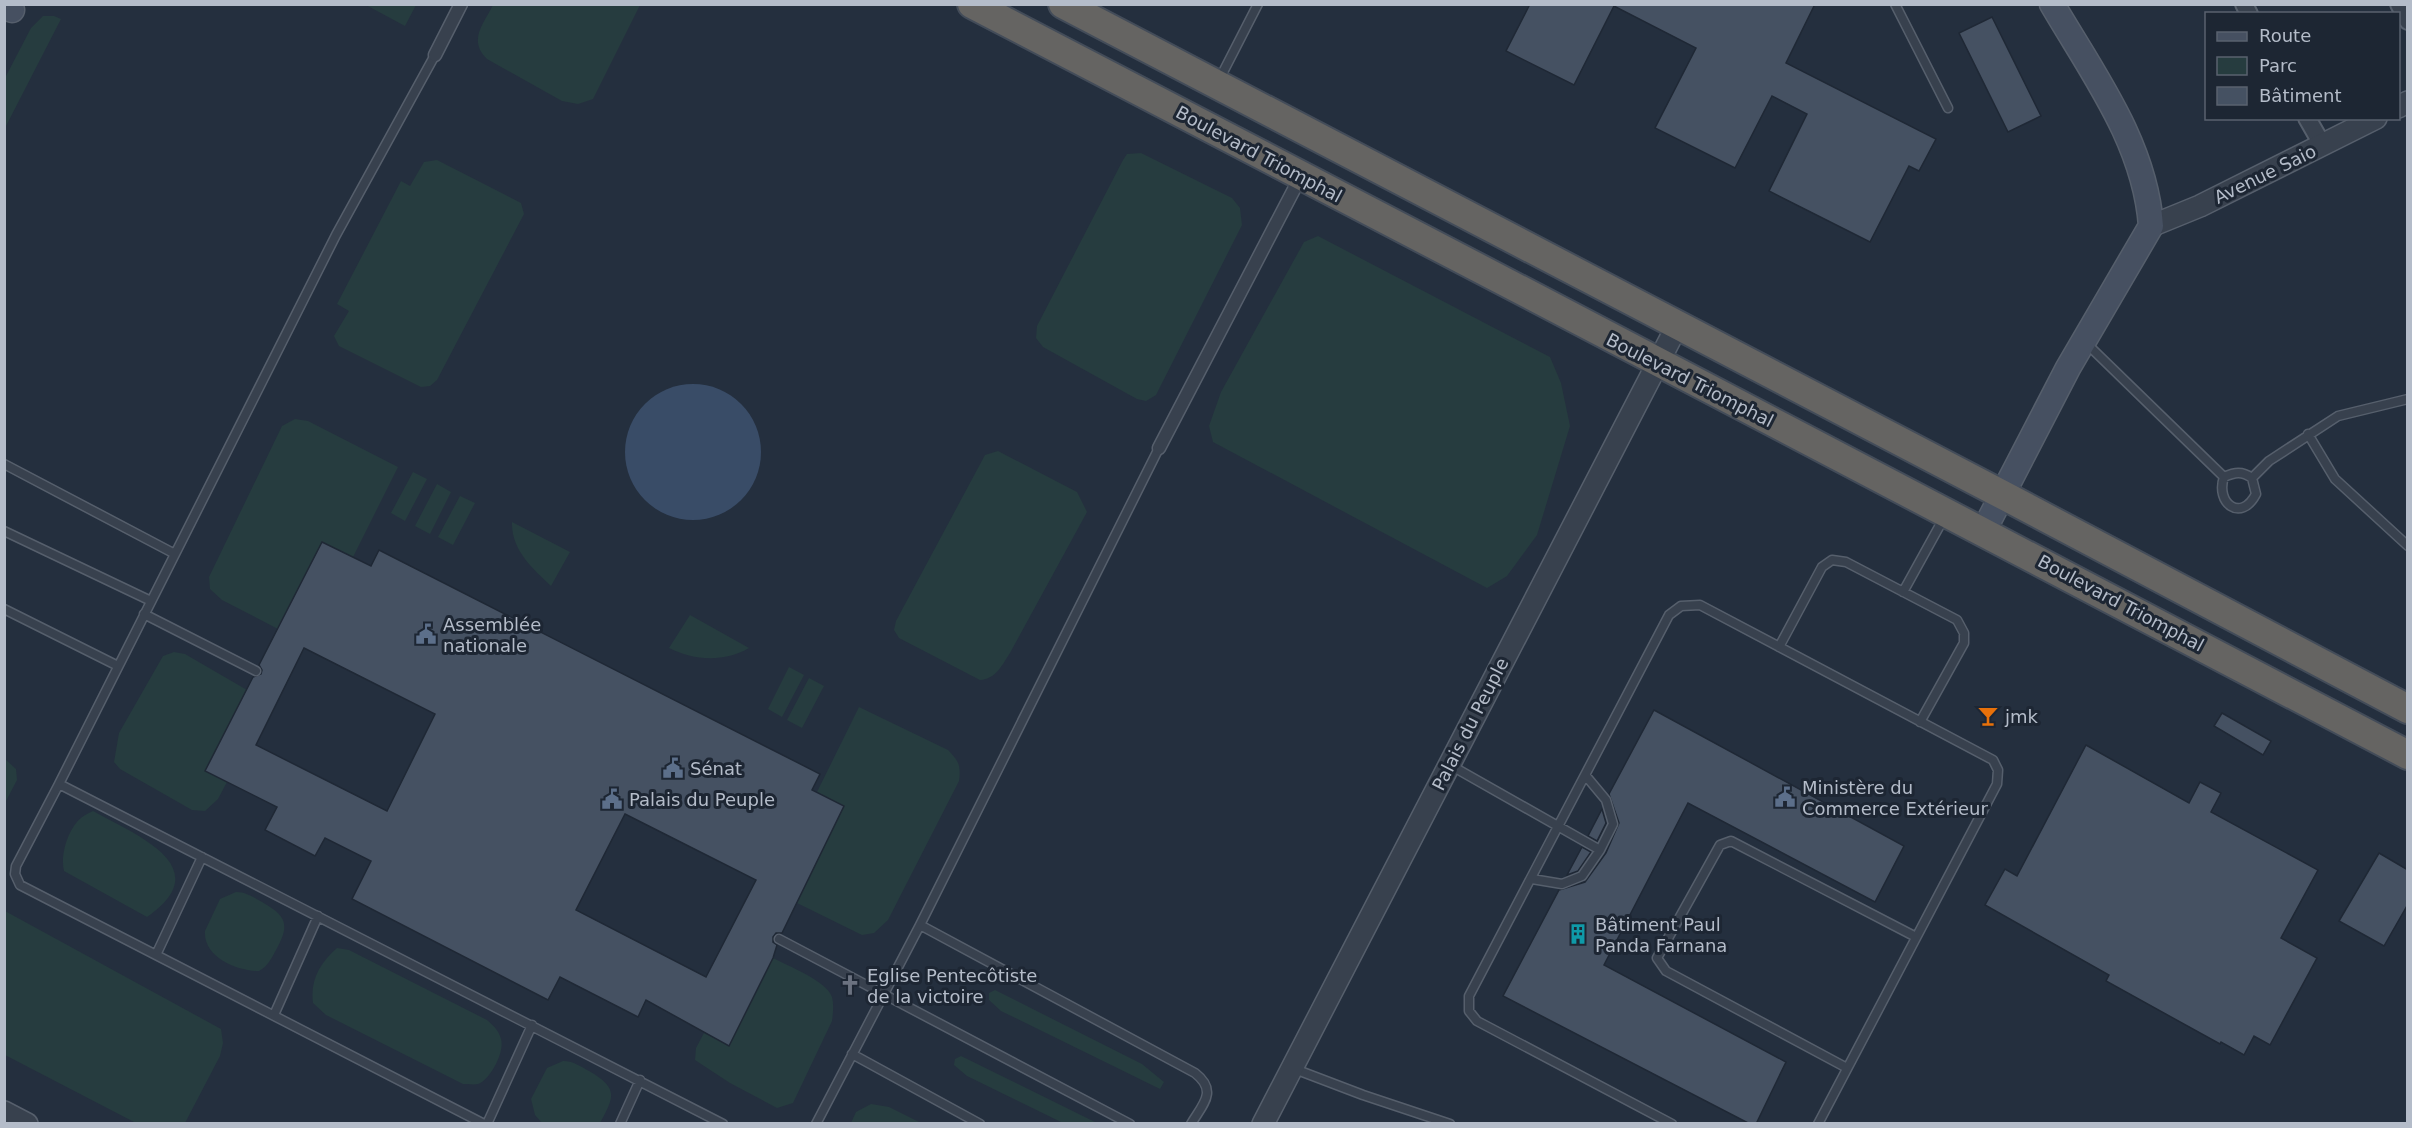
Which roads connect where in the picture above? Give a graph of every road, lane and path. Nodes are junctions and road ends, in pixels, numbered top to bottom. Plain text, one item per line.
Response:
1 (461, 4) edge
2 (972, 4) edge
3 (1063, 4) edge
4 (1258, 4) edge
5 (1894, 4) edge
6 (2052, 4) edge
7 (2398, 4) edge
8 (2408, 21) edge
9 (435, 56) joint
10 (1217, 85) junction
11 (1948, 108) dead end
12 (2308, 120) edge
13 (2372, 120) edge
14 (2323, 146) junction
15 (1301, 176) junction
16 (2151, 226) junction
17 (1677, 326) junction
18 (2083, 340) junction
19 (1659, 364) junction
20 (2408, 399) edge
21 (2307, 434) junction
22 (1159, 448) joint
23 (4, 464) edge
24 (2248, 476) junction
25 (2224, 477) junction
26 (2001, 494) junction
27 (1947, 513) junction
28 (4, 531) edge
29 (1983, 532) junction
30 (2408, 546) edge
31 (175, 554) junction
32 (1903, 592) junction
33 (151, 601) junction
34 (4, 609) edge
35 (144, 614) junction
36 (1779, 647) junction
37 (118, 666) junction
38 (256, 671) dead end
39 (2408, 709) edge
40 (1920, 722) junction
41 (2408, 755) edge
42 (1449, 765) junction
43 (1586, 776) junction
44 (59, 784) junction
45 (1559, 827) junction
46 (1600, 850) junction
47 (202, 857) junction
48 (1532, 879) junction
49 (318, 916) junction
50 (920, 925) junction
51 (1916, 938) junction
52 (779, 939) dead end
53 (156, 954) junction
54 (884, 994) junction
55 (273, 1015) junction
56 (532, 1025) junction
57 (852, 1054) junction
58 (1292, 1068) junction
59 (1847, 1068) junction
60 (640, 1080) junction
61 (4, 1112) edge
62 (27, 1124) edge
63 (485, 1124) edge
64 (621, 1124) edge
65 (723, 1124) edge
66 (816, 1124) edge
67 (980, 1124) edge
68 (1130, 1124) edge
69 (1191, 1124) edge
70 (1263, 1124) edge
71 (1450, 1124) edge
72 (1672, 1124) edge
73 (1818, 1124) edge

1 - 9 street
2 - 15 highway, Boulevard Triomphal
3 - 10 highway
4 - 10 lane
5 - 11 lane
6 - 16 main road
7 - 8 street
9 - 31 lane
10 - 17 highway
12 - 14 street
13 - 14 street, Avenue Saio
14 - 16 street, Avenue Saio
15 - 19 highway, Boulevard Triomphal
15 - 22 street
16 - 18 main road
17 - 19 street, Palais du Peuple
17 - 26 highway
18 - 25 lane
18 - 26 main road
19 - 27 highway, Boulevard Triomphal
19 - 42 street, Palais du Peuple
20 - 21 lane
21 - 24 lane
21 - 30 lane
22 - 50 lane
23 - 31 lane
24 - 25 lane
24 - 25 lane
26 - 29 main road
26 - 39 highway
27 - 29 highway, Boulevard Triomphal
27 - 32 lane
28 - 33 lane
29 - 41 highway, Boulevard Triomphal
31 - 33 lane
32 - 36 lane
32 - 40 lane
33 - 35 lane
34 - 37 lane
35 - 37 lane
35 - 38 lane
36 - 40 lane
36 - 43 lane
37 - 44 lane
40 - 51 lane
42 - 45 lane
42 - 58 street, Palais du Peuple
43 - 45 lane
43 - 46 lane
44 - 47 lane
44 - 53 lane
45 - 46 lane
45 - 48 lane
46 - 48 lane
47 - 49 lane
47 - 53 lane
48 - 72 lane
49 - 55 lane
49 - 56 lane
50 - 54 lane
50 - 69 lane
51 - 59 lane
51 - 59 lane
52 - 54 lane
53 - 55 lane
54 - 57 lane
54 - 68 lane
55 - 63 lane
56 - 60 lane
56 - 63 lane
57 - 66 lane
57 - 67 lane
58 - 70 street, Palais du Peuple
58 - 71 lane
59 - 73 lane
60 - 64 lane
60 - 65 lane
61 - 62 street

